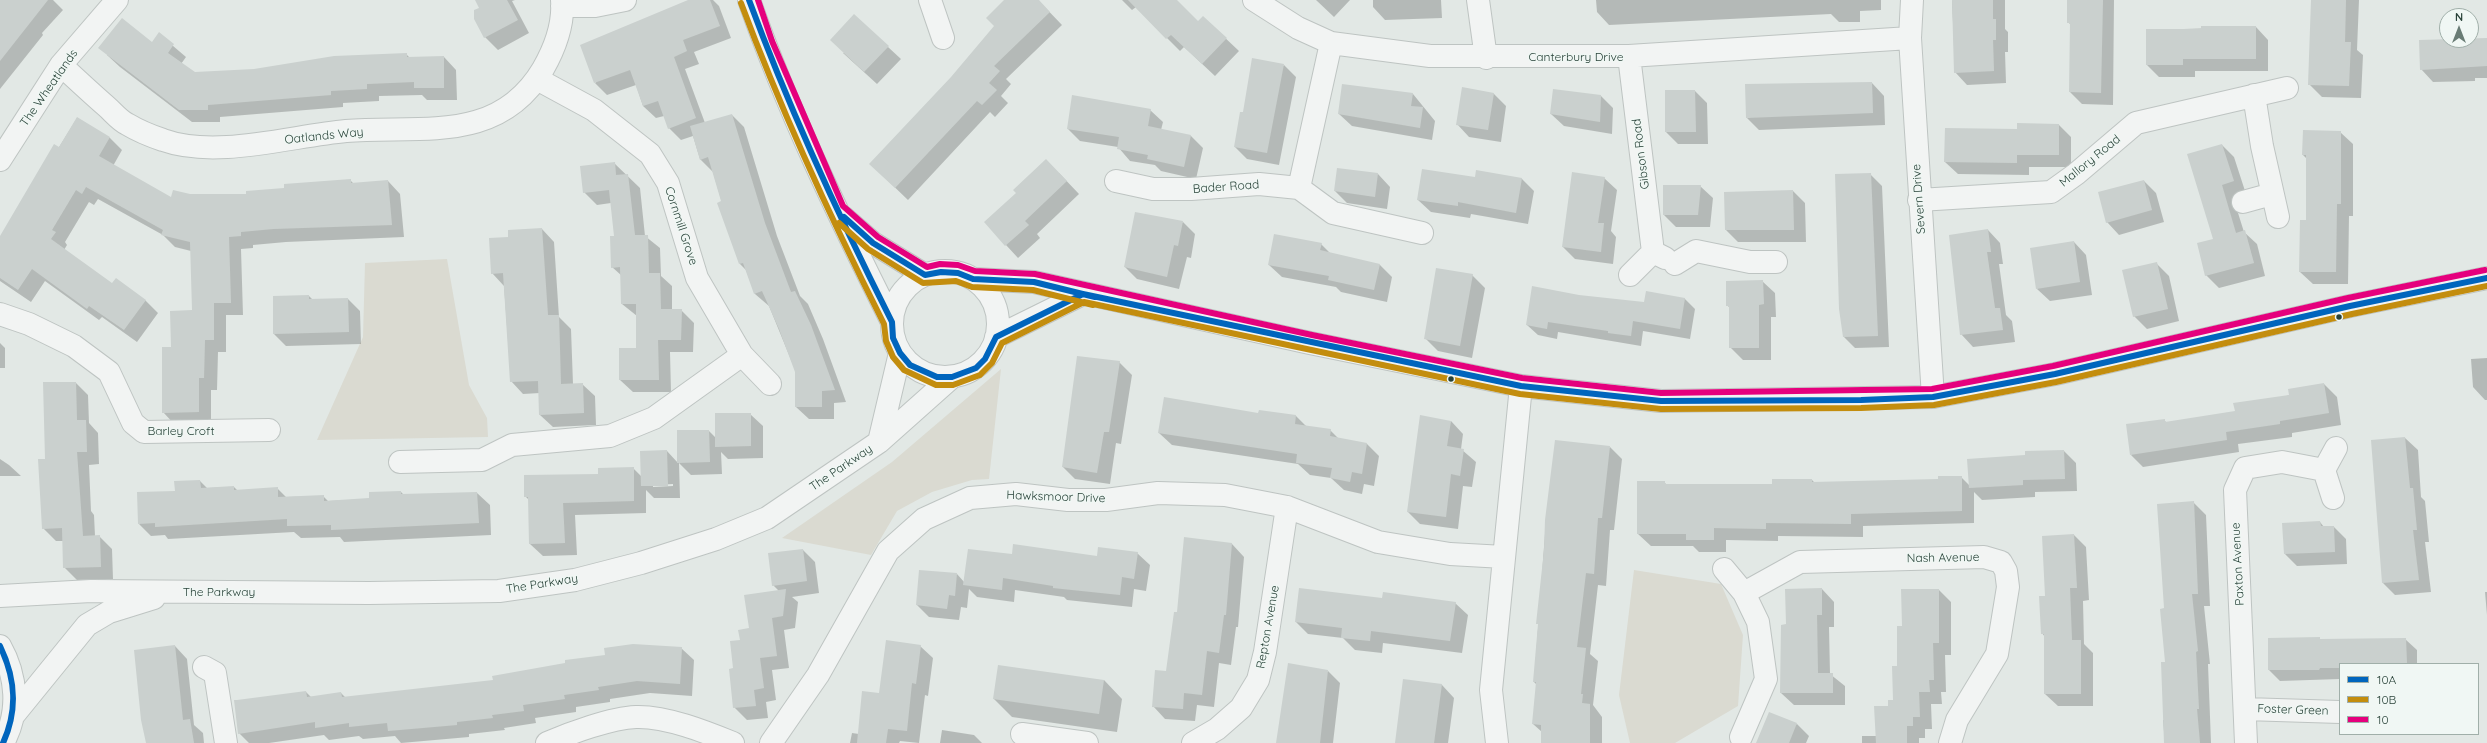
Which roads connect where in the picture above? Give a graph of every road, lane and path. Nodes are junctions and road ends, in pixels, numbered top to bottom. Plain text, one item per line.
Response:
1 (117, 0) edge
2 (625, 0) edge
3 (749, 0) edge
4 (930, 0) edge
5 (1254, 0) edge
6 (1478, 0) edge
7 (1912, 0) edge
8 (562, 3) edge
9 (943, 38) dead end
10 (1910, 38) junction
11 (1331, 43) junction
12 (1629, 56) junction
13 (1486, 58) junction
14 (61, 65) junction
15 (537, 79) junction
16 (2287, 88) dead end
17 (2254, 95) junction
18 (1, 156) edge
19 (1116, 181) dead end
20 (1299, 188) junction
21 (2272, 194) junction
22 (1919, 200) junction
23 (2243, 202) dead end
24 (836, 211) junction
25 (2278, 216) dead end
26 (1422, 233) dead end
27 (1653, 252) junction
28 (1776, 262) dead end
29 (925, 275) junction
30 (1630, 275) dead end
31 (973, 279) junction
32 (2478, 280) edge
33 (1083, 294) junction
34 (0, 314) edge
35 (892, 322) junction
36 (996, 336) junction
37 (900, 353) junction
38 (742, 355) junction
39 (952, 377) junction
40 (770, 384) dead end
41 (1521, 386) junction
42 (1933, 397) junction
43 (269, 430) dead end
44 (879, 442) junction
45 (2336, 448) dead end
46 (400, 462) dead end
47 (2324, 470) junction
48 (2333, 498) dead end
49 (1287, 507) junction
50 (1504, 556) junction
51 (1724, 569) dead end
52 (172, 592) junction
53 (1744, 593) junction
54 (0, 596) edge
55 (0, 646) edge
56 (204, 667) dead end
57 (2245, 709) junction
58 (2339, 712) edge
59 (13, 716) junction
60 (1022, 734) dead end
61 (1741, 737) dead end
62 (3, 743) edge
63 (226, 743) edge
64 (547, 743) edge
65 (734, 743) edge
66 (771, 743) edge
67 (1087, 743) edge
68 (1193, 743) edge
69 (1497, 743) edge
70 (1950, 743) edge
71 (2246, 743) edge

1 - 14 street, The Wheatlands
2 - 8 street
3 - 24 street
4 - 9 street
5 - 11 street, Canterbury Drive
6 - 13 street
7 - 10 street, Severn Drive
8 - 15 street, Oatlands Way
10 - 12 street, Canterbury Drive
10 - 22 street, Severn Drive
11 - 13 street, Canterbury Drive
11 - 20 street
12 - 13 street, Canterbury Drive
12 - 27 street, Gibson Road
14 - 15 street, Oatlands Way
14 - 18 street, The Wheatlands
15 - 38 street, Cornmill Grove
16 - 17 street, Mallory Road
17 - 21 street
17 - 22 street, Mallory Road
19 - 20 street, Bader Road
20 - 26 street
21 - 23 street
21 - 25 street
22 - 42 street, Severn Drive
24 - 29 street
24 - 35 street
27 - 28 street
27 - 30 street
29 - 31 street
29 - 35 street
31 - 33 street
31 - 36 street
32 - 42 street
33 - 36 street
33 - 41 street
34 - 43 street, Barley Croft
35 - 37 street
36 - 39 street
37 - 39 street
37 - 44 street, The Parkway
38 - 40 street, Cornmill Grove
38 - 46 street
39 - 44 street, The Parkway
41 - 42 street
41 - 50 street
44 - 52 street, The Parkway
45 - 47 street
47 - 48 street
47 - 57 street, Paxton Avenue
49 - 50 street, Hawksmoor Drive
49 - 66 street, Hawksmoor Drive
49 - 68 street, Repton Avenue
50 - 69 street
51 - 53 street
52 - 54 street, The Parkway
52 - 59 street, The Parkway
53 - 61 street
53 - 70 street, Nash Avenue
55 - 59 street
56 - 63 street
57 - 58 street, Foster Green
57 - 71 street, Paxton Avenue
59 - 62 street
60 - 67 street
64 - 65 street

